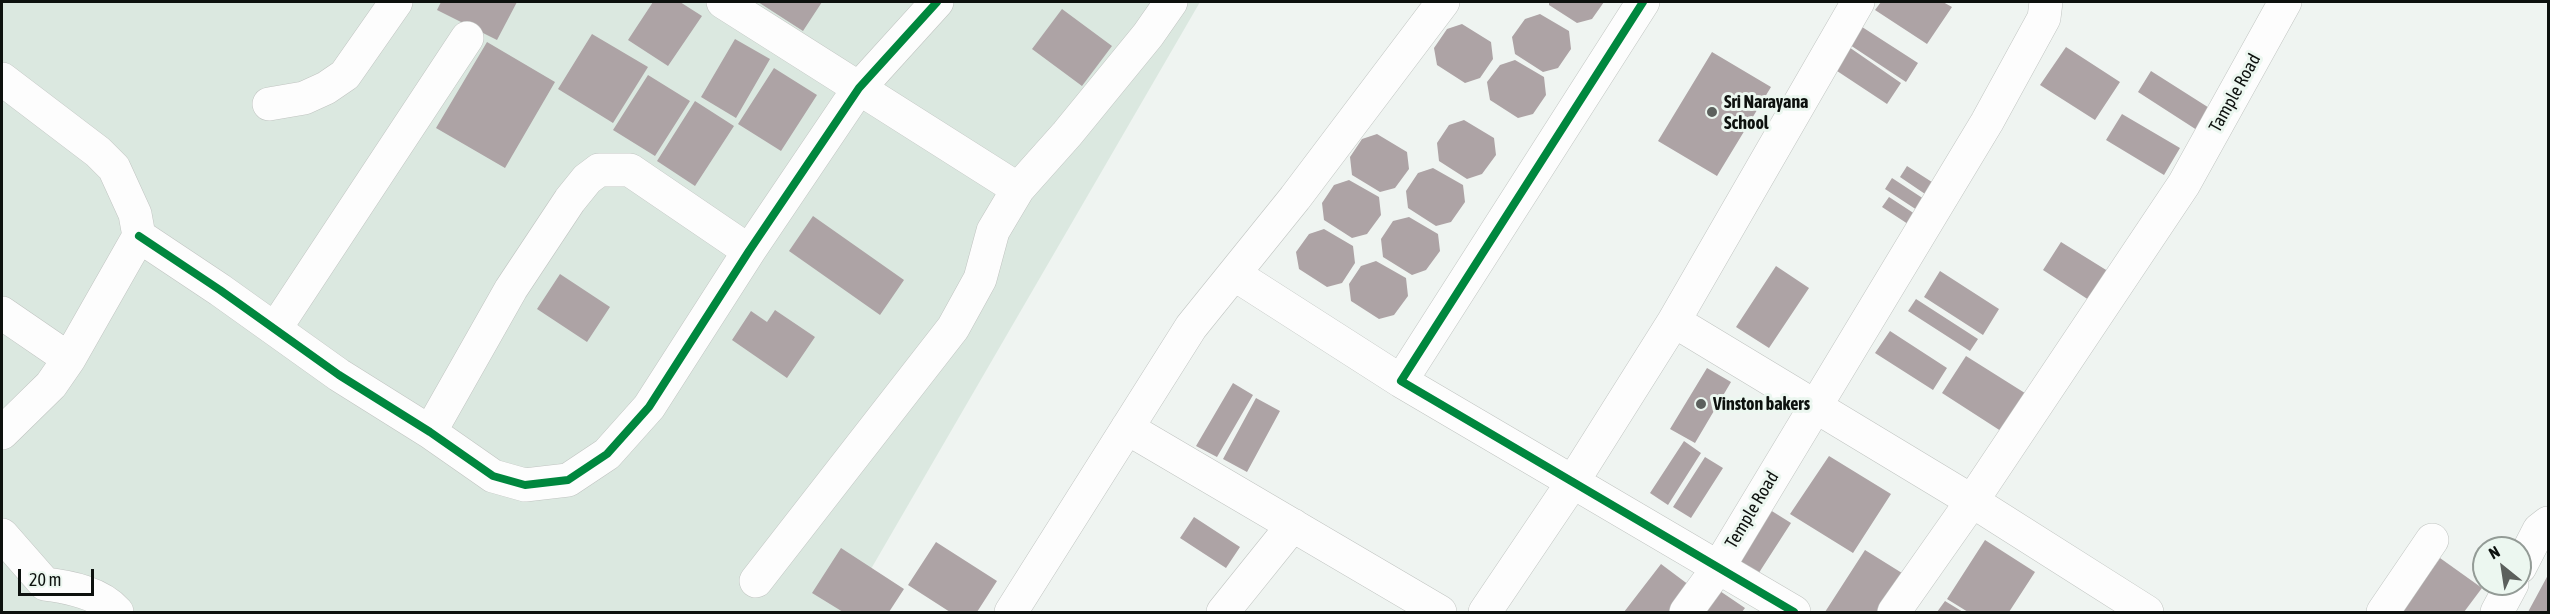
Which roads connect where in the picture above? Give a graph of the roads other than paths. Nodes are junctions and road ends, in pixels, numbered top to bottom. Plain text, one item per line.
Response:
1 (396, 2) edge
2 (723, 2) edge
3 (937, 2) edge
4 (1171, 2) edge
5 (1443, 2) edge
6 (1644, 2) edge
7 (1858, 2) edge
8 (2046, 2) edge
9 (2285, 2) edge
10 (467, 38) dead end
11 (2, 79) edge
12 (859, 88) junction
13 (269, 104) dead end
14 (1018, 189) junction
15 (139, 236) junction
16 (749, 251) junction
17 (1234, 274) junction
18 (2, 314) edge
19 (1674, 321) junction
20 (275, 329) junction
21 (69, 359) junction
22 (1401, 381) junction
23 (1815, 405) junction
24 (1126, 428) junction
25 (430, 432) junction
26 (2, 434) edge
27 (1572, 483) junction
28 (1972, 501) junction
29 (2548, 523) edge
30 (1293, 525) junction
31 (2, 535) edge
32 (2432, 540) dead end
33 (2532, 544) edge
34 (1718, 568) junction
35 (756, 581) dead end
36 (2506, 596) edge
37 (117, 612) edge
38 (1011, 612) edge
39 (1223, 612) edge
40 (1440, 612) edge
41 (1485, 612) edge
42 (1686, 612) edge
43 (1794, 612) edge
44 (1894, 612) edge
45 (2147, 612) edge
46 (2383, 612) edge
47 (2497, 612) edge

1 - 13 street
2 - 12 street
3 - 12 street
4 - 14 street
5 - 17 street
6 - 22 street
7 - 19 street
8 - 23 street, Temple Road
9 - 28 street, Tample Road
10 - 20 street
11 - 15 street
12 - 14 street
12 - 16 street
14 - 35 street
15 - 20 street
15 - 21 street
16 - 25 street
16 - 25 street
17 - 22 street
17 - 24 street
18 - 21 street
19 - 23 street
19 - 27 street
20 - 25 street
21 - 26 street
22 - 27 street
23 - 28 street
23 - 34 street, Temple Road
24 - 30 street
24 - 38 street
27 - 34 street
27 - 41 street
28 - 44 street, Tample Road
28 - 45 street
29 - 33 street
30 - 39 street
30 - 40 street
31 - 37 street
32 - 46 street
34 - 42 street, Temple Road
34 - 43 street
36 - 47 street

